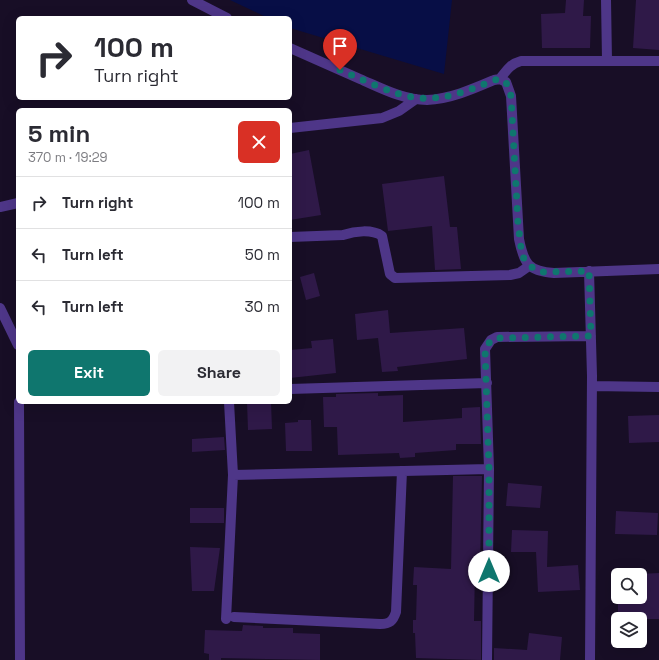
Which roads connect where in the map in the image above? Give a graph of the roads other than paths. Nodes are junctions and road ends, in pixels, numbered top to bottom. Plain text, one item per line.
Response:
1 (192, 0) edge
2 (606, 0) edge
3 (223, 16) edge
4 (292, 49) edge
5 (607, 60) junction
6 (659, 61) edge
7 (500, 79) junction
8 (416, 99) junction
9 (292, 128) edge
10 (16, 202) edge
11 (0, 206) edge
12 (292, 237) edge
13 (530, 266) junction
14 (659, 269) edge
15 (589, 271) junction
16 (0, 308) edge
17 (591, 336) junction
18 (16, 341) edge
19 (487, 383) junction
20 (592, 386) junction
21 (659, 386) edge
22 (292, 389) edge
23 (19, 404) edge
24 (229, 404) edge
25 (489, 469) junction
26 (402, 471) junction
27 (233, 475) junction
28 (20, 660) edge
29 (488, 660) edge
30 (590, 660) edge

1 - 3 street
2 - 5 street
4 - 8 street
5 - 6 street
5 - 7 street
7 - 8 street
7 - 13 street
8 - 9 street
10 - 11 street
12 - 13 street
13 - 15 street
14 - 15 street
15 - 17 street
16 - 18 street
17 - 19 street
17 - 20 street
19 - 22 street
19 - 25 street
20 - 21 street
20 - 30 street
23 - 28 street
24 - 27 street
25 - 26 street
25 - 29 street
26 - 27 street
26 - 27 street

